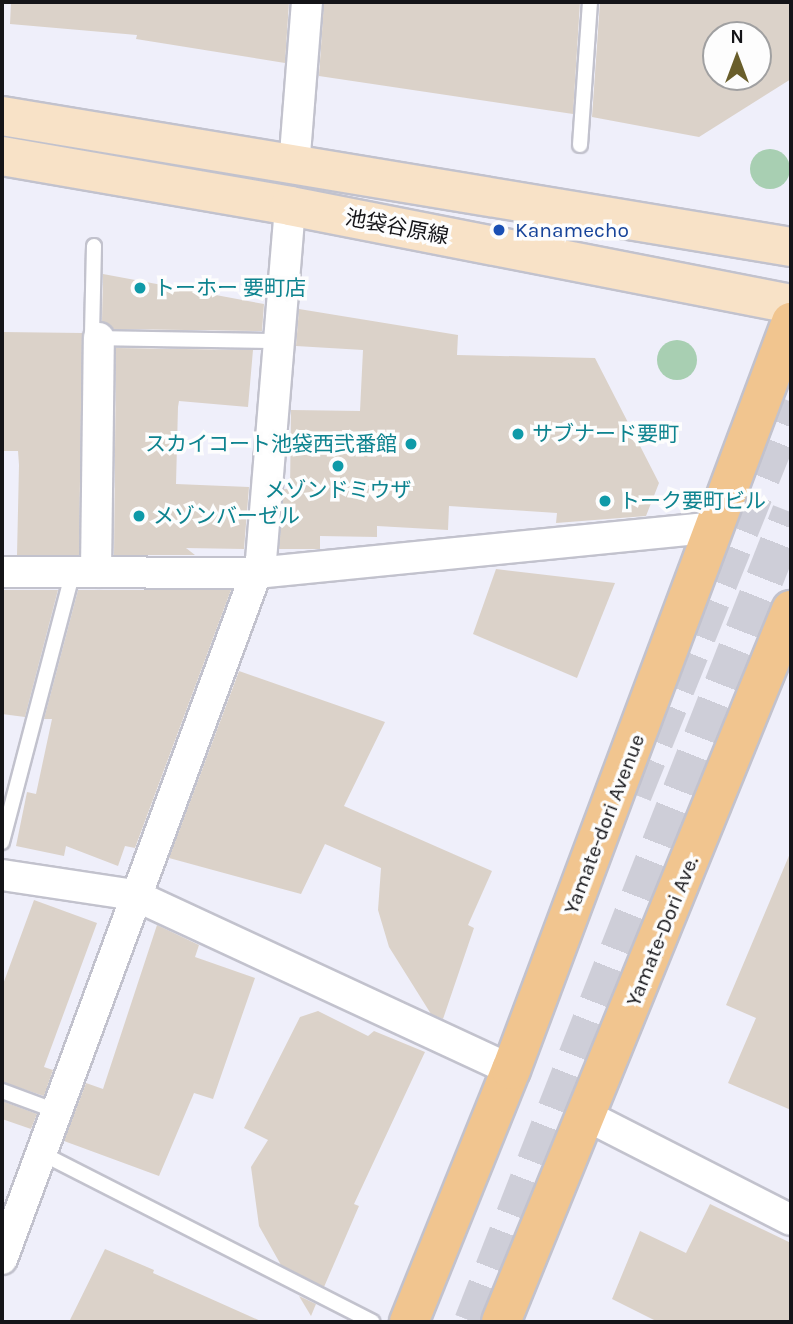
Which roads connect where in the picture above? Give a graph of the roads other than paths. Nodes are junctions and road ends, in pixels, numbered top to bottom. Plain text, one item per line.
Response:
1 (307, 2) edge
2 (590, 2) edge
3 (2, 116) edge
4 (580, 145) dead end
5 (2, 156) edge
6 (294, 167) junction
7 (290, 206) junction
8 (94, 246) dead end
9 (791, 247) edge
10 (791, 304) edge
11 (791, 322) edge
12 (99, 338) junction
13 (279, 341) junction
14 (716, 527) junction
15 (2, 572) edge
16 (85, 572) junction
17 (256, 573) junction
18 (791, 610) edge
19 (2, 842) edge
20 (2, 875) edge
21 (134, 895) junction
22 (511, 1070) junction
23 (2, 1091) edge
24 (56, 1111) junction
25 (587, 1116) junction
26 (41, 1153) junction
27 (791, 1220) edge
28 (2, 1259) edge
29 (372, 1322) edge
30 (409, 1322) edge
31 (501, 1322) edge

1 - 6 street
2 - 4 lane
3 - 6 main road, 池袋谷原線
5 - 7 main road, 池袋谷原線
6 - 9 main road, 池袋谷原線
7 - 10 main road, 池袋谷原線
7 - 13 street
8 - 12 lane
11 - 14 main road, Yamate-dori Avenue
12 - 13 lane
12 - 16 street
13 - 17 street
14 - 17 street
14 - 22 main road, Yamate-dori Avenue
15 - 16 street
16 - 17 street
16 - 19 lane
17 - 21 street
18 - 25 main road, Yamate-Dori Ave.
20 - 21 street
21 - 22 street
21 - 24 street
22 - 30 main road, Yamate-dori Avenue
23 - 24 lane
24 - 26 street
25 - 27 street
25 - 31 main road
26 - 28 street
26 - 29 lane

